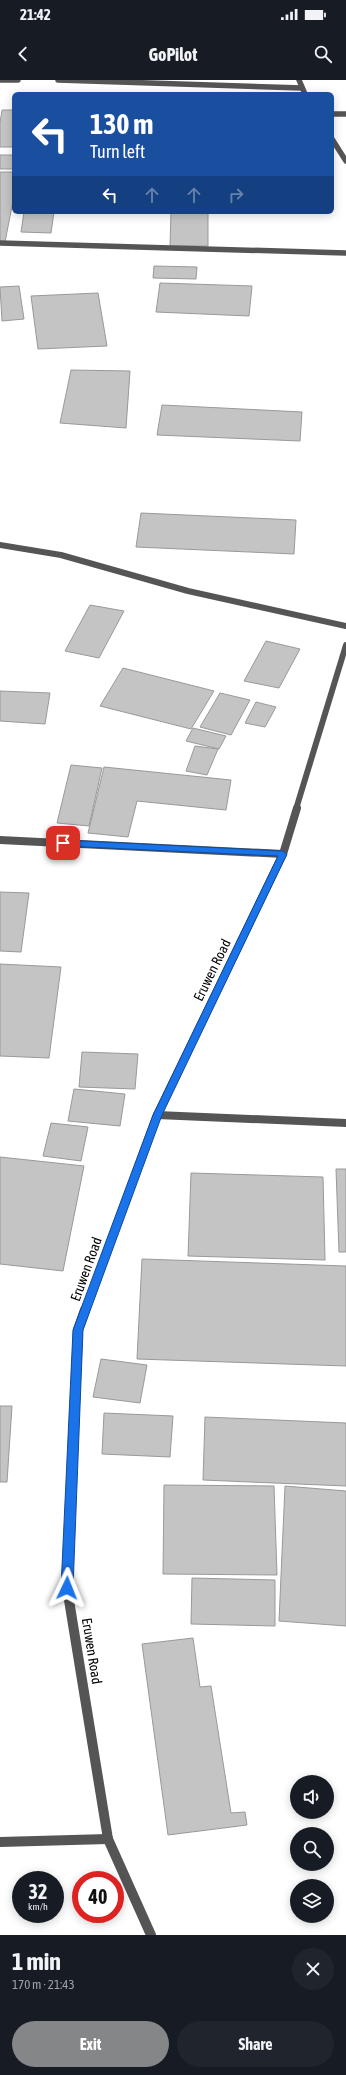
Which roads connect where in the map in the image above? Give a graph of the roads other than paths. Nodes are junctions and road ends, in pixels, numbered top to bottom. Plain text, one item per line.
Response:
1 (0, 80) edge
2 (18, 80) edge
3 (58, 80) edge
4 (299, 80) edge
5 (302, 88) junction
6 (304, 92) edge
7 (334, 114) edge
8 (346, 114) edge
9 (334, 142) edge
10 (346, 161) edge
11 (0, 243) edge
12 (346, 253) edge
13 (0, 545) edge
14 (346, 626) edge
15 (346, 645) edge
16 (0, 840) edge
17 (283, 854) junction
18 (157, 1115) junction
19 (346, 1123) edge
20 (108, 1839) junction
21 (0, 1842) edge
22 (151, 1935) edge

1 - 2 street
3 - 5 street
4 - 5 street
5 - 6 street
7 - 8 street
9 - 10 street
11 - 12 street
13 - 14 street
15 - 17 street, Eruwen Road
16 - 17 street
17 - 18 street, Eruwen Road
18 - 19 street
18 - 20 street, Eruwen Road
20 - 21 street
20 - 22 street, Eruwen Road

